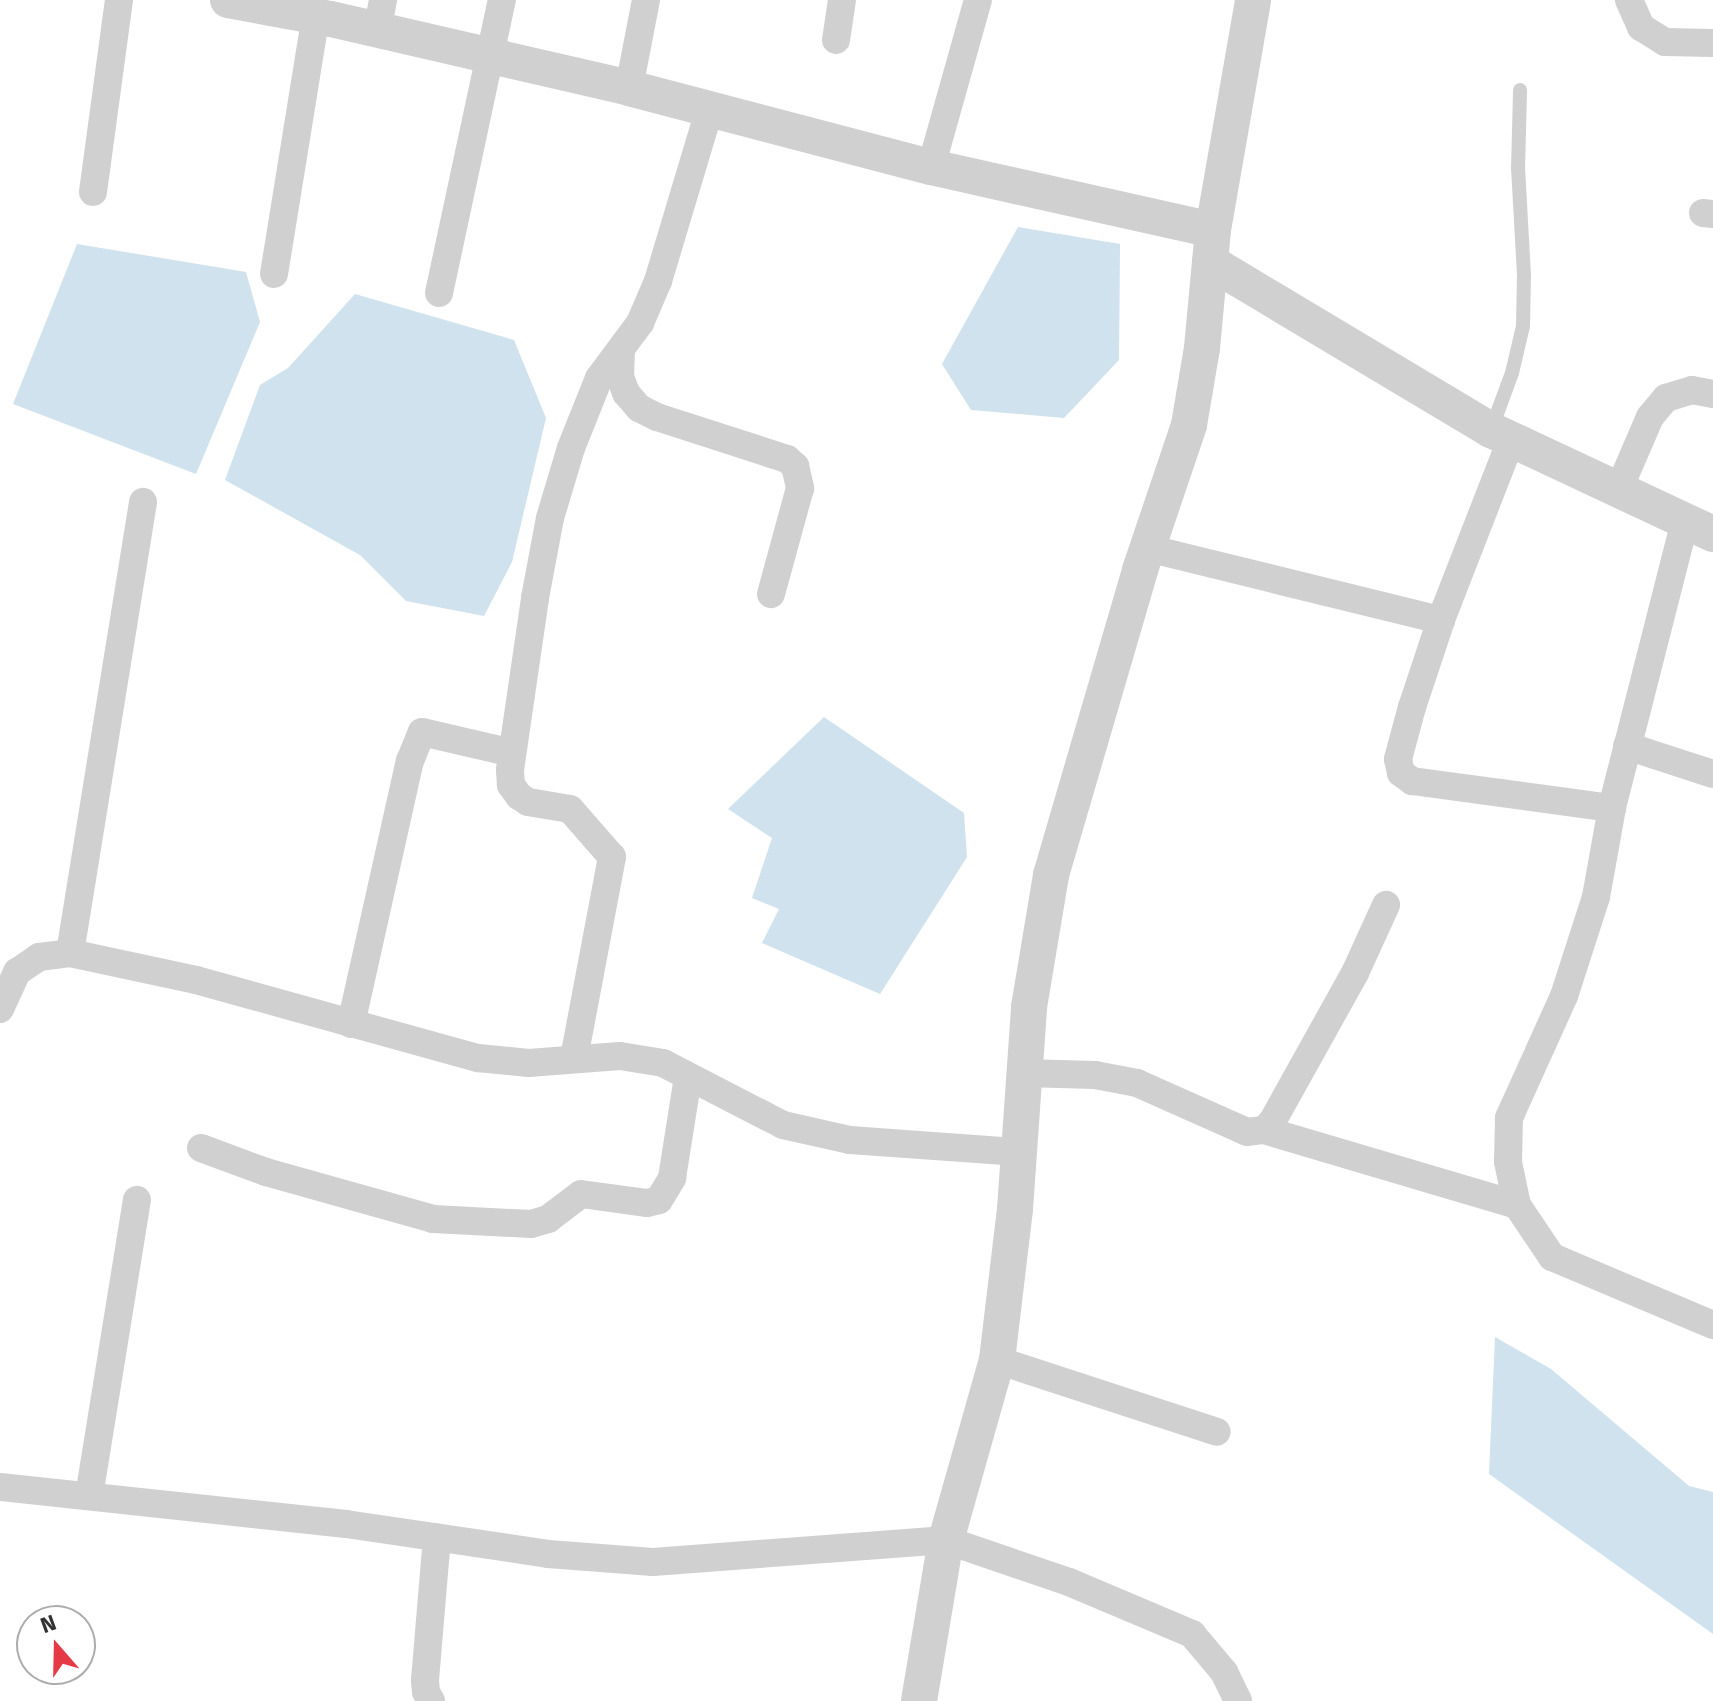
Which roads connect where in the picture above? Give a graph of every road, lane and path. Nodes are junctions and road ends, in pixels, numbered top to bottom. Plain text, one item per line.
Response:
1 (119, 0) edge
2 (228, 0) edge
3 (502, 0) edge
4 (646, 0) edge
5 (842, 0) edge
6 (978, 0) edge
7 (1253, 0) edge
8 (1629, 0) edge
9 (380, 15) edge
10 (316, 16) junction
11 (836, 40) dead end
12 (1713, 43) edge
13 (491, 56) junction
14 (629, 88) junction
15 (1520, 90) dead end
16 (710, 108) junction
17 (931, 167) junction
18 (93, 192) dead end
19 (1212, 246) junction
20 (274, 274) dead end
21 (439, 293) dead end
22 (621, 350) junction
23 (1713, 394) edge
24 (1501, 435) junction
25 (1619, 489) junction
26 (143, 502) dead end
27 (1699, 527) edge
28 (1147, 548) junction
29 (771, 594) dead end
30 (1441, 620) junction
31 (1627, 746) junction
32 (512, 753) junction
33 (1713, 774) edge
34 (1612, 808) junction
35 (1386, 905) dead end
36 (70, 953) junction
37 (0, 1009) edge
38 (351, 1024) junction
39 (574, 1058) junction
40 (1023, 1073) junction
41 (688, 1077) junction
42 (1264, 1130) junction
43 (201, 1148) dead end
44 (1016, 1152) junction
45 (137, 1200) dead end
46 (1517, 1205) junction
47 (1713, 1325) edge
48 (997, 1360) junction
49 (1217, 1432) dead end
50 (0, 1487) edge
51 (89, 1496) junction
52 (437, 1538) junction
53 (946, 1540) junction
54 (431, 1701) edge
55 (919, 1701) edge
56 (1238, 1701) edge

1 - 18 street
2 - 10 street
3 - 13 street
4 - 14 street
5 - 11 street
6 - 17 street
7 - 19 street
8 - 12 street
9 - 10 street
9 - 13 street
10 - 20 street
13 - 14 street
13 - 21 street
14 - 16 street
15 - 24 lane
16 - 17 street
16 - 22 street
17 - 19 street
19 - 24 street
19 - 28 street
22 - 29 street
22 - 32 street
23 - 25 street
24 - 25 street
24 - 30 street
25 - 27 street
26 - 36 street
27 - 31 street
28 - 30 street
28 - 40 street
30 - 34 street
31 - 33 street
31 - 34 street
32 - 38 street
32 - 39 street
34 - 46 street
35 - 42 street
36 - 37 street
36 - 38 street
38 - 39 street
39 - 41 street
40 - 42 street
40 - 44 street
41 - 43 street
41 - 44 street
42 - 46 street
44 - 48 street
45 - 51 street
46 - 47 street
48 - 49 street
48 - 53 street
50 - 51 street
51 - 52 street
52 - 53 street
52 - 54 street
53 - 55 street
53 - 56 street

